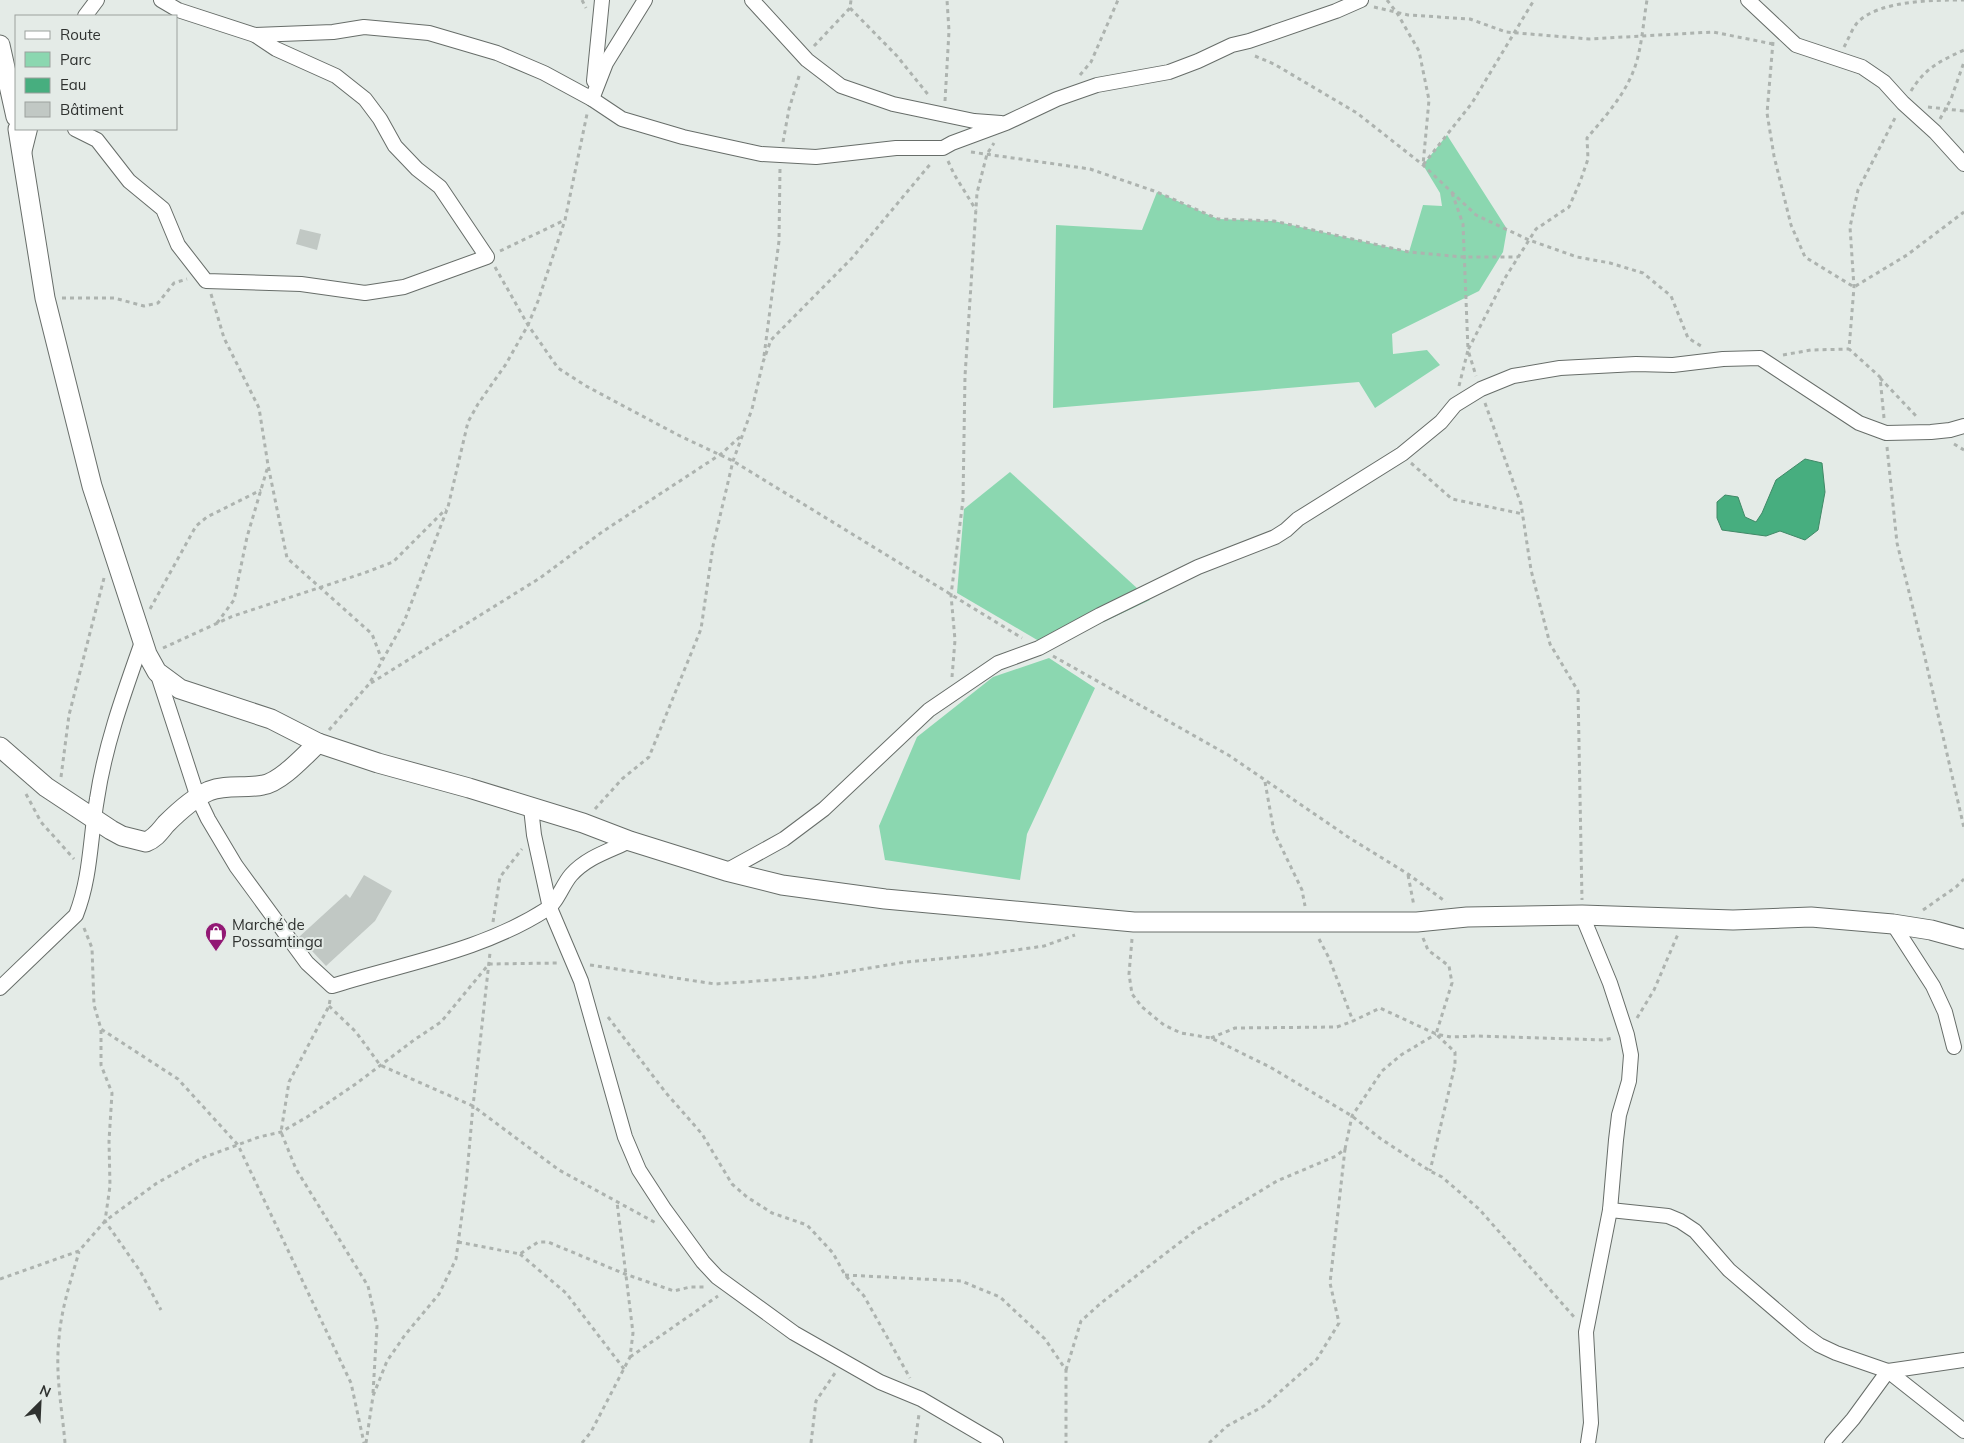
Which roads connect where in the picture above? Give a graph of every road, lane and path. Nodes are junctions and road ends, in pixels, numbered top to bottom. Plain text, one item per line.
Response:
1 (97, 0) edge
2 (161, 0) edge
3 (602, 0) edge
4 (645, 0) edge
5 (752, 0) edge
6 (851, 0) edge
7 (1118, 0) edge
8 (1387, 0) edge
9 (1534, 0) edge
10 (1647, 0) edge
11 (1748, 0) edge
12 (1964, 0) edge
13 (1358, 1) edge
14 (850, 8) junction
15 (1397, 13) junction
16 (85, 15) edge
17 (1775, 24) junction
18 (1513, 33) junction
19 (255, 35) junction
20 (1642, 36) junction
21 (1772, 44) junction
22 (0, 45) edge
23 (1232, 45) junction
24 (1796, 45) junction
25 (1964, 50) edge
26 (1838, 59) junction
27 (807, 60) junction
28 (1964, 62) edge
29 (592, 99) junction
30 (1057, 99) junction
31 (1903, 103) junction
32 (1945, 109) junction
33 (15, 112) edge
34 (1964, 112) edge
35 (944, 114) junction
36 (1006, 123) junction
37 (18, 130) edge
38 (30, 130) edge
39 (77, 130) edge
40 (1936, 132) junction
41 (943, 148) junction
42 (988, 154) junction
43 (781, 155) junction
44 (24, 156) junction
45 (1964, 164) edge
46 (1423, 165) junction
47 (1452, 192) junction
48 (1964, 212) edge
49 (565, 220) junction
50 (1529, 240) junction
51 (488, 257) junction
52 (1463, 257) junction
53 (1518, 257) junction
54 (206, 280) junction
55 (1854, 288) junction
56 (45, 298) junction
57 (528, 325) junction
58 (1849, 349) junction
59 (1468, 350) junction
60 (1760, 358) junction
61 (1723, 359) junction
62 (764, 362) junction
63 (1880, 377) junction
64 (1481, 389) junction
65 (1455, 405) junction
66 (1964, 426) edge
67 (1931, 432) junction
68 (1886, 433) junction
69 (742, 435) junction
70 (721, 454) junction
71 (1402, 454) junction
72 (733, 461) junction
73 (268, 465) junction
74 (261, 490) junction
75 (448, 507) junction
76 (1523, 514) junction
77 (104, 576) dead end
78 (320, 588) junction
79 (951, 595) junction
80 (217, 623) junction
81 (143, 641) junction
82 (1038, 648) junction
83 (382, 661) junction
84 (157, 672) junction
85 (369, 684) junction
86 (950, 695) junction
87 (318, 743) junction
88 (0, 747) edge
89 (1265, 782) junction
90 (24, 790) dead end
91 (58, 796) junction
92 (198, 798) junction
93 (531, 808) junction
94 (94, 819) junction
95 (583, 823) junction
96 (1964, 828) edge
97 (534, 835) junction
98 (630, 841) junction
99 (726, 871) junction
100 (88, 874) junction
101 (1408, 874) junction
102 (1964, 879) edge
103 (550, 908) junction
104 (1920, 912) dead end
105 (76, 915) junction
106 (1582, 915) junction
107 (1467, 917) junction
108 (1685, 917) junction
109 (1308, 920) junction
110 (1134, 922) junction
111 (1417, 922) junction
112 (1893, 924) junction
113 (1080, 933) dead end
114 (492, 938) junction
115 (1964, 939) edge
116 (574, 963) junction
117 (489, 964) junction
118 (332, 986) junction
119 (0, 988) edge
120 (329, 1006) junction
121 (603, 1011) dead end
122 (1353, 1021) junction
123 (101, 1029) junction
124 (1436, 1034) junction
125 (1626, 1035) junction
126 (1211, 1038) junction
127 (1954, 1047) dead end
128 (380, 1064) junction
129 (473, 1106) junction
130 (1352, 1116) junction
131 (281, 1132) junction
132 (238, 1145) junction
133 (1345, 1149) junction
134 (1430, 1170) junction
135 (617, 1202) junction
136 (1610, 1210) junction
137 (105, 1221) junction
138 (657, 1224) dead end
139 (458, 1242) junction
140 (80, 1251) junction
141 (520, 1254) junction
142 (625, 1274) junction
143 (845, 1275) junction
144 (0, 1280) edge
145 (731, 1287) junction
146 (161, 1310) dead end
147 (1586, 1332) junction
148 (630, 1357) junction
149 (1964, 1360) edge
150 (843, 1363) junction
151 (624, 1370) junction
152 (1066, 1370) junction
153 (1888, 1371) junction
154 (373, 1396) junction
155 (921, 1399) junction
156 (1964, 1431) edge
157 (65, 1443) edge
158 (365, 1443) edge
159 (582, 1443) edge
160 (811, 1443) edge
161 (914, 1443) edge
162 (996, 1443) edge
163 (1066, 1443) edge
164 (1209, 1443) edge
165 (1588, 1443) edge
166 (1832, 1443) edge

1 - 16 street
2 - 19 street
3 - 29 street
4 - 29 street
5 - 27 street
6 - 14 path
7 - 30 path
8 - 15 path
9 - 18 path
10 - 20 path
11 - 17 street
12 - 26 path
13 - 15 path
13 - 23 street
14 - 27 path
14 - 35 path
15 - 18 path
15 - 46 path
17 - 21 path
17 - 24 street
18 - 20 path
18 - 46 path
19 - 29 street
19 - 51 street
20 - 21 path
20 - 50 path
21 - 24 path
21 - 55 path
22 - 33 street
23 - 30 street
23 - 46 path
24 - 26 street
25 - 31 path
26 - 31 street
27 - 35 street
27 - 43 path
28 - 32 path
29 - 43 street
29 - 49 path
30 - 36 street
31 - 32 path
31 - 40 street
31 - 55 path
32 - 34 path
32 - 40 path
35 - 36 street
36 - 41 street
36 - 42 path
37 - 44 street
38 - 44 street
39 - 54 street
40 - 45 street
41 - 42 path
41 - 43 street
41 - 62 path
42 - 52 path
42 - 79 path
43 - 62 path
44 - 56 street
46 - 47 path
47 - 50 path
47 - 52 path
48 - 55 path
49 - 51 path
49 - 57 path
50 - 53 path
50 - 61 path
51 - 54 street
51 - 57 path
52 - 53 path
52 - 59 path
53 - 59 path
54 - 56 path
54 - 73 path
55 - 58 path
56 - 81 street
57 - 70 path
57 - 75 path
58 - 60 path
58 - 63 path
59 - 64 path
59 - 65 path
60 - 61 street
60 - 68 street
61 - 64 street
62 - 69 path
63 - 67 path
63 - 68 path
64 - 65 street
64 - 76 path
65 - 71 street
66 - 67 street
67 - 68 street
68 - 96 path
69 - 70 path
69 - 72 path
70 - 72 path
70 - 85 path
71 - 76 path
71 - 82 street
72 - 79 path
72 - 95 path
73 - 74 path
73 - 78 path
74 - 80 path
74 - 81 path
75 - 78 path
75 - 83 path
76 - 106 path
77 - 91 path
78 - 80 path
78 - 83 path
79 - 82 path
79 - 86 path
80 - 81 path
81 - 84 street
81 - 94 street
82 - 86 street
82 - 89 path
83 - 85 path
84 - 87 street
84 - 92 street
85 - 87 path
86 - 99 street
87 - 92 street
87 - 93 street
88 - 91 street
89 - 101 path
89 - 109 path
90 - 100 path
91 - 94 street
92 - 94 street
92 - 118 street
93 - 95 street
93 - 97 street
94 - 100 street
95 - 98 street
97 - 103 street
97 - 114 path
98 - 99 street
98 - 103 street
99 - 110 street
100 - 105 street
101 - 107 path
101 - 111 path
102 - 104 path
103 - 114 street
103 - 116 street
105 - 119 street
105 - 123 path
106 - 107 street
106 - 108 street
106 - 125 street
107 - 111 street
108 - 112 street
108 - 125 path
109 - 110 street
109 - 111 street
109 - 122 path
110 - 126 path
111 - 124 path
112 - 115 street
112 - 127 street
113 - 116 path
114 - 117 path
114 - 118 street
116 - 117 path
116 - 145 street
117 - 128 path
117 - 129 path
118 - 120 path
120 - 128 path
120 - 131 path
121 - 143 path
122 - 124 path
122 - 126 path
123 - 132 path
123 - 137 path
124 - 125 path
124 - 130 path
124 - 134 path
125 - 136 street
126 - 130 path
128 - 129 path
128 - 131 path
129 - 135 path
129 - 139 path
130 - 133 path
130 - 134 path
131 - 132 path
131 - 154 path
132 - 137 path
132 - 158 path
133 - 152 path
133 - 164 path
134 - 147 path
135 - 138 path
135 - 142 path
136 - 147 street
136 - 153 street
137 - 140 path
137 - 146 path
139 - 141 path
139 - 154 path
140 - 144 path
140 - 157 path
141 - 142 path
141 - 151 path
142 - 145 path
142 - 148 path
143 - 152 path
143 - 155 path
145 - 148 path
145 - 150 street
147 - 165 street
148 - 151 path
149 - 153 street
150 - 155 street
150 - 160 path
151 - 159 path
152 - 163 path
153 - 156 street
153 - 166 street
154 - 158 path
155 - 161 path
155 - 162 street

